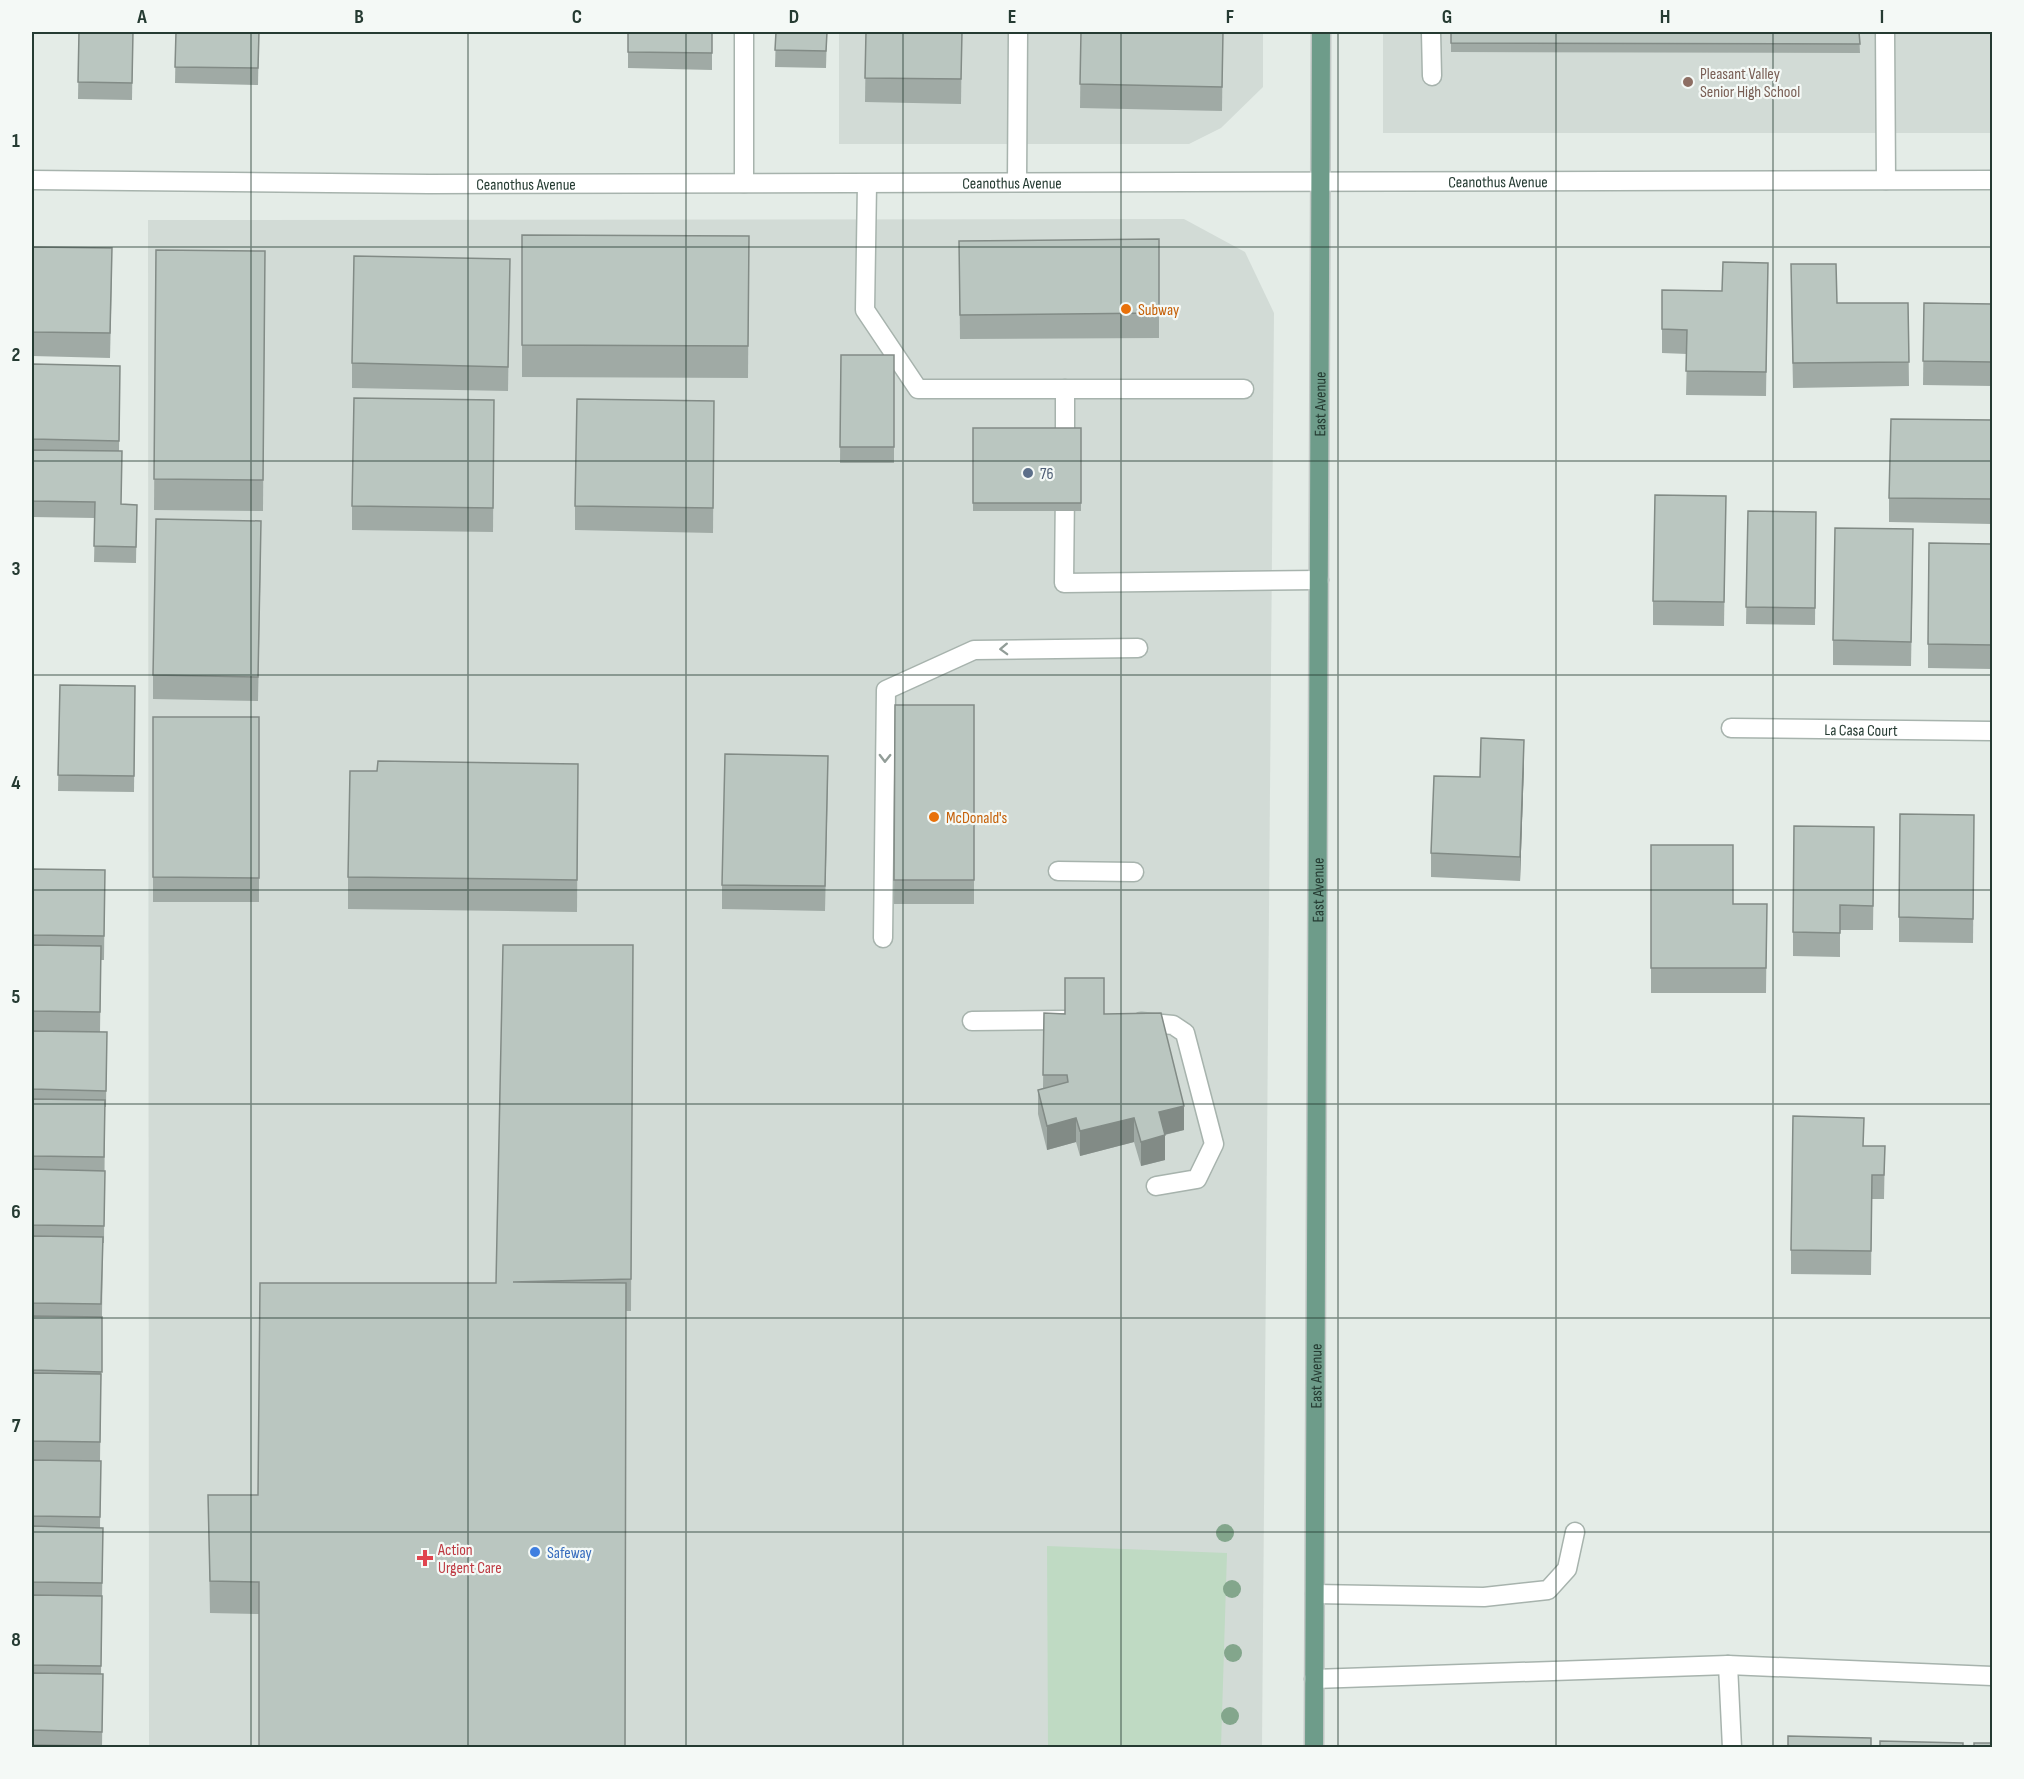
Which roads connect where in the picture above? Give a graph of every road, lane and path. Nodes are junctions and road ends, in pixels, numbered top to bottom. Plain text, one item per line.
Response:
1 (744, 32) edge
2 (1018, 32) edge
3 (1321, 32) edge
4 (1431, 32) edge
5 (1885, 32) edge
6 (1432, 76) dead end
7 (32, 180) edge
8 (1886, 180) junction
9 (1992, 180) edge
10 (1017, 182) junction
11 (1321, 182) junction
12 (744, 183) junction
13 (867, 184) junction
14 (1065, 388) junction
15 (1244, 389) dead end
16 (1319, 580) junction
17 (1138, 648) dead end
18 (1731, 728) dead end
19 (1992, 731) edge
20 (1058, 871) dead end
21 (1134, 872) dead end
22 (883, 938) dead end
23 (1065, 1020) edge
24 (1125, 1020) edge
25 (972, 1021) dead end
26 (1156, 1186) dead end
27 (1575, 1532) dead end
28 (1315, 1594) junction
29 (1728, 1665) junction
30 (1992, 1676) edge
31 (1314, 1678) junction
32 (1314, 1748) edge
33 (1732, 1748) edge

1 - 12 street
2 - 10 street
3 - 11 main road, East Avenue
4 - 6 street
5 - 8 street
7 - 12 street, Ceanothus Avenue
8 - 9 street, Ceanothus Avenue
8 - 11 street, Ceanothus Avenue
10 - 11 street, Ceanothus Avenue
10 - 13 street, Ceanothus Avenue
11 - 16 main road, East Avenue
12 - 13 street, Ceanothus Avenue
13 - 14 street
14 - 15 street
14 - 16 street
16 - 28 main road, East Avenue
17 -> 22 street
18 - 19 street, La Casa Court
20 - 21 street
23 - 25 street
24 - 26 street
27 - 28 street
28 - 31 main road, East Avenue
29 - 30 street
29 - 31 street
29 - 33 street
31 - 32 main road, East Avenue

